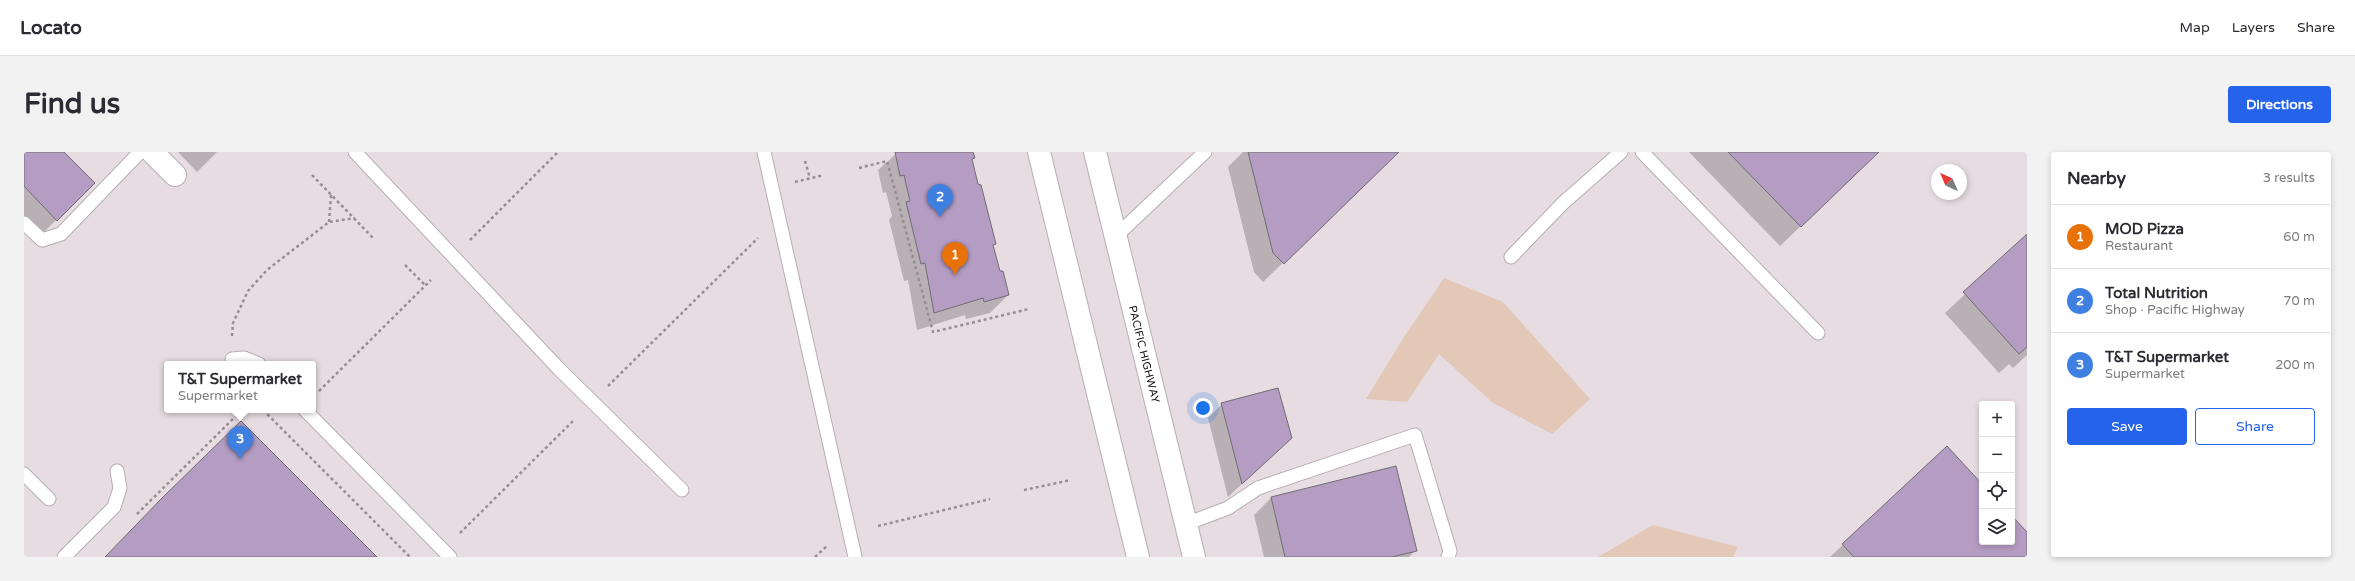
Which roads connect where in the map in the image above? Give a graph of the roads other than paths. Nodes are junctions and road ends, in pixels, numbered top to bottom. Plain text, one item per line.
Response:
1 (140, 152) edge
2 (152, 152) edge
3 (355, 152) edge
4 (764, 152) edge
5 (1040, 152) edge
6 (1095, 152) edge
7 (1205, 152) edge
8 (1621, 152) edge
9 (1642, 152) edge
10 (174, 175) dead end
11 (24, 223) edge
12 (1115, 236) junction
13 (1511, 257) dead end
14 (1818, 333) dead end
15 (232, 359) dead end
16 (252, 361) edge
17 (308, 413) edge
18 (118, 471) dead end
19 (24, 474) edge
20 (682, 490) dead end
21 (49, 499) dead end
22 (1186, 524) junction
23 (64, 557) edge
24 (450, 557) edge
25 (855, 557) edge
26 (1138, 557) edge
27 (1194, 557) edge
28 (1448, 557) edge

1 - 11 lane
2 - 10 main road
3 - 20 lane
4 - 25 lane
5 - 26 main road
6 - 12 main road, PACIFIC HIGHWAY
7 - 12 lane
8 - 13 lane
9 - 14 lane
12 - 22 main road, PACIFIC HIGHWAY
15 - 16 lane
17 - 24 lane
18 - 23 lane
19 - 21 lane
22 - 27 main road, PACIFIC HIGHWAY
22 - 28 lane

